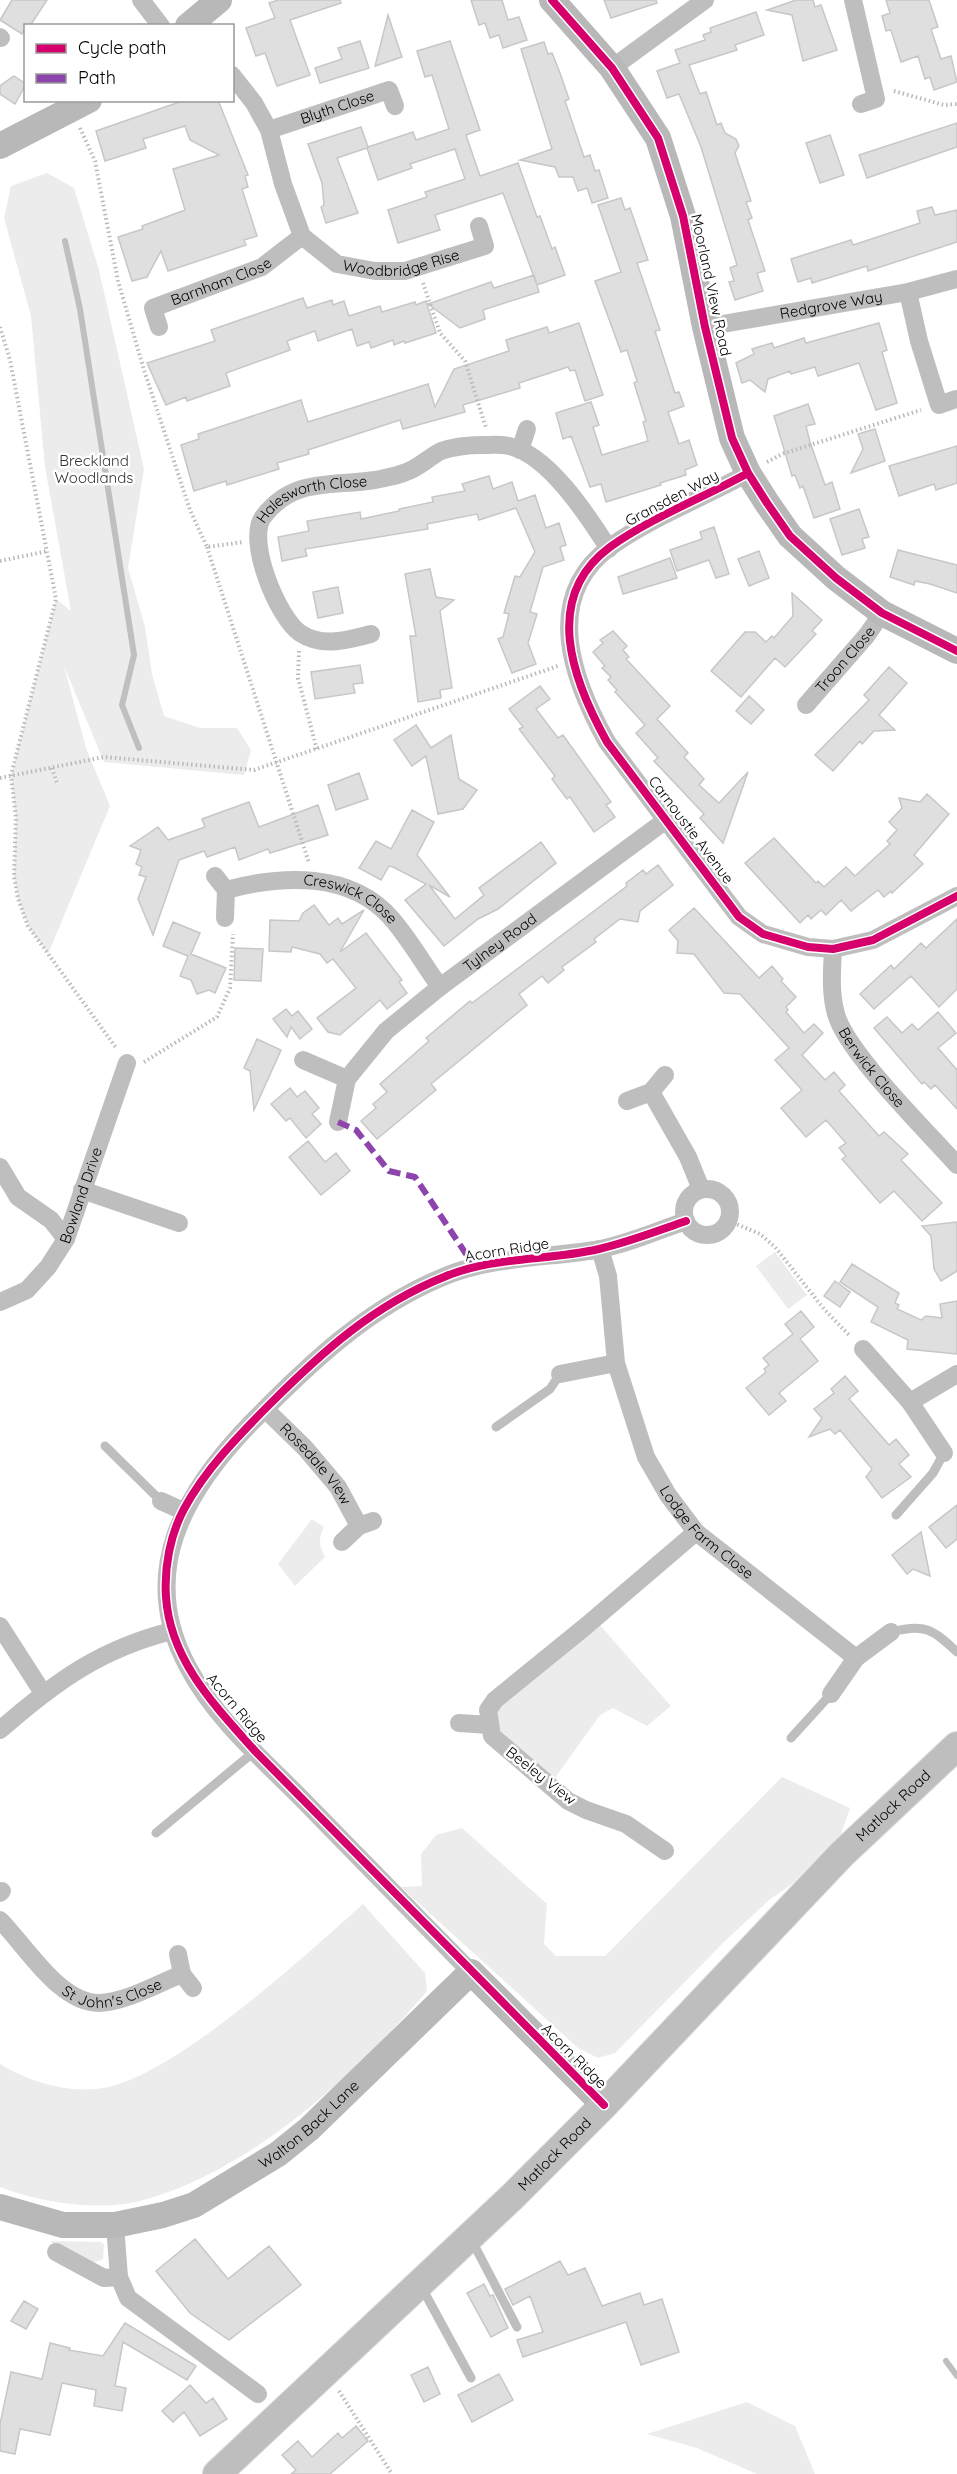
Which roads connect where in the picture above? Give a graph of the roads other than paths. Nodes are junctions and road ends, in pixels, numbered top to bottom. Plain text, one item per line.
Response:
1 (141, 0) edge
2 (219, 0) edge
3 (552, 0) edge
4 (705, 0) edge
5 (853, 0) edge
6 (159, 24) edge
7 (191, 24) edge
8 (612, 68) junction
9 (234, 78) edge
10 (861, 104) dead end
11 (80, 106) edge
12 (395, 106) dead end
13 (269, 130) junction
14 (0, 146) edge
15 (479, 226) dead end
16 (302, 236) junction
17 (957, 279) edge
18 (909, 291) junction
19 (159, 327) dead end
20 (705, 327) junction
21 (948, 402) edge
22 (527, 429) dead end
23 (520, 450) junction
24 (748, 473) junction
25 (609, 549) junction
26 (882, 613) junction
27 (371, 634) dead end
28 (957, 651) edge
29 (806, 705) dead end
30 (666, 820) junction
31 (957, 897) edge
32 (225, 918) road end
33 (832, 949) junction
34 (440, 987) junction
35 (303, 1060) dead end
36 (127, 1063) road end
37 (665, 1075) dead end
38 (347, 1079) junction
39 (651, 1092) junction
40 (627, 1101) dead end
41 (338, 1122) dead end
42 (957, 1165) edge
43 (0, 1167) edge
44 (701, 1189) junction
45 (82, 1190) junction
46 (686, 1221) junction
47 (179, 1223) dead end
48 (66, 1239) junction
49 (600, 1249) junction
50 (0, 1302) edge
51 (863, 1349) road end
52 (616, 1363) junction
53 (560, 1374) joint
54 (957, 1374) edge
55 (910, 1402) junction
56 (265, 1409) junction
57 (496, 1427) dead end
58 (105, 1446) dead end
59 (944, 1453) joint
60 (161, 1501) joint
61 (183, 1511) junction
62 (896, 1515) dead end
63 (696, 1532) junction
64 (342, 1542) dead end
65 (0, 1626) edge
66 (172, 1631) junction
67 (891, 1632) joint
68 (957, 1652) edge
69 (856, 1658) junction
70 (43, 1693) junction
71 (831, 1694) joint
72 (459, 1724) dead end
73 (489, 1725) junction
74 (0, 1730) edge
75 (791, 1738) dead end
76 (957, 1746) edge
77 (255, 1751) junction
78 (156, 1833) dead end
79 (665, 1851) dead end
80 (0, 1920) edge
81 (178, 1954) dead end
82 (471, 1972) junction
83 (604, 2105) junction
84 (0, 2207) edge
85 (115, 2225) junction
86 (470, 2237) junction
87 (56, 2252) dead end
88 (119, 2277) junction
89 (420, 2284) junction
90 (517, 2327) dead end
91 (471, 2378) dead end
92 (258, 2394) dead end
93 (218, 2474) edge

1 - 6 street
2 - 7 street
3 - 8 street, Moorland View Road
4 - 8 street
5 - 10 street
8 - 20 street, Moorland View Road
9 - 13 street
11 - 14 street
12 - 13 street, Blyth Close
13 - 16 street
15 - 16 street, Woodbridge Rise
16 - 19 street, Barnham Close
17 - 18 street, Redgrove Way
18 - 20 street, Redgrove Way
18 - 21 street
20 - 24 street, Moorland View Road
22 - 23 street
23 - 25 street, Halesworth Close
23 - 27 street, Halesworth Close
24 - 25 street, Gransden Way
24 - 26 street, Moorland View Road
25 - 30 street, Carnoustie Avenue
26 - 28 street, Moorland View Road
26 - 29 street, Troon Close
30 - 33 street, Carnoustie Avenue
30 - 34 street, Tylney Road
31 - 33 street, Carnoustie Avenue
32 - 34 street, Creswick Close
33 - 42 street, Berwick Close
34 - 38 street, Tylney Road
35 - 38 street
36 - 45 street, Bowland Drive
37 - 39 street
38 - 41 street, Tylney Road
39 - 40 street
39 - 44 street
43 - 48 street
44 - 46 street
44 - 46 street
45 - 47 street
45 - 48 street, Bowland Drive
46 - 49 street, Acorn Ridge
48 - 50 street, Bowland Drive
49 - 52 street, Lodge Farm Close
49 - 56 street, Acorn Ridge
51 - 55 street
52 - 53 street
52 - 63 street, Lodge Farm Close
53 - 57 lane
54 - 55 street
55 - 59 street
56 - 61 street, Acorn Ridge
56 - 64 street, Rosedale View
58 - 60 lane
59 - 62 lane
60 - 61 street
61 - 66 street, Acorn Ridge
63 - 69 street, Lodge Farm Close
63 - 73 street
65 - 70 street
66 - 70 street
66 - 77 street, Acorn Ridge
67 - 68 lane
67 - 69 street
69 - 71 street
70 - 74 street
71 - 75 lane
72 - 73 street
73 - 79 street, Beeley View
76 - 83 main road, Matlock Road
77 - 78 lane
77 - 82 street, Acorn Ridge
80 - 81 street, St John's Close
82 - 83 street, Acorn Ridge
82 - 85 street, Walton Back Lane
83 - 86 main road, Matlock Road
84 - 85 street, Walton Back Lane
85 - 88 street
86 - 89 main road, Matlock Road
86 - 90 lane
87 - 88 street
88 - 92 street
89 - 91 lane
89 - 93 main road, Matlock Road

